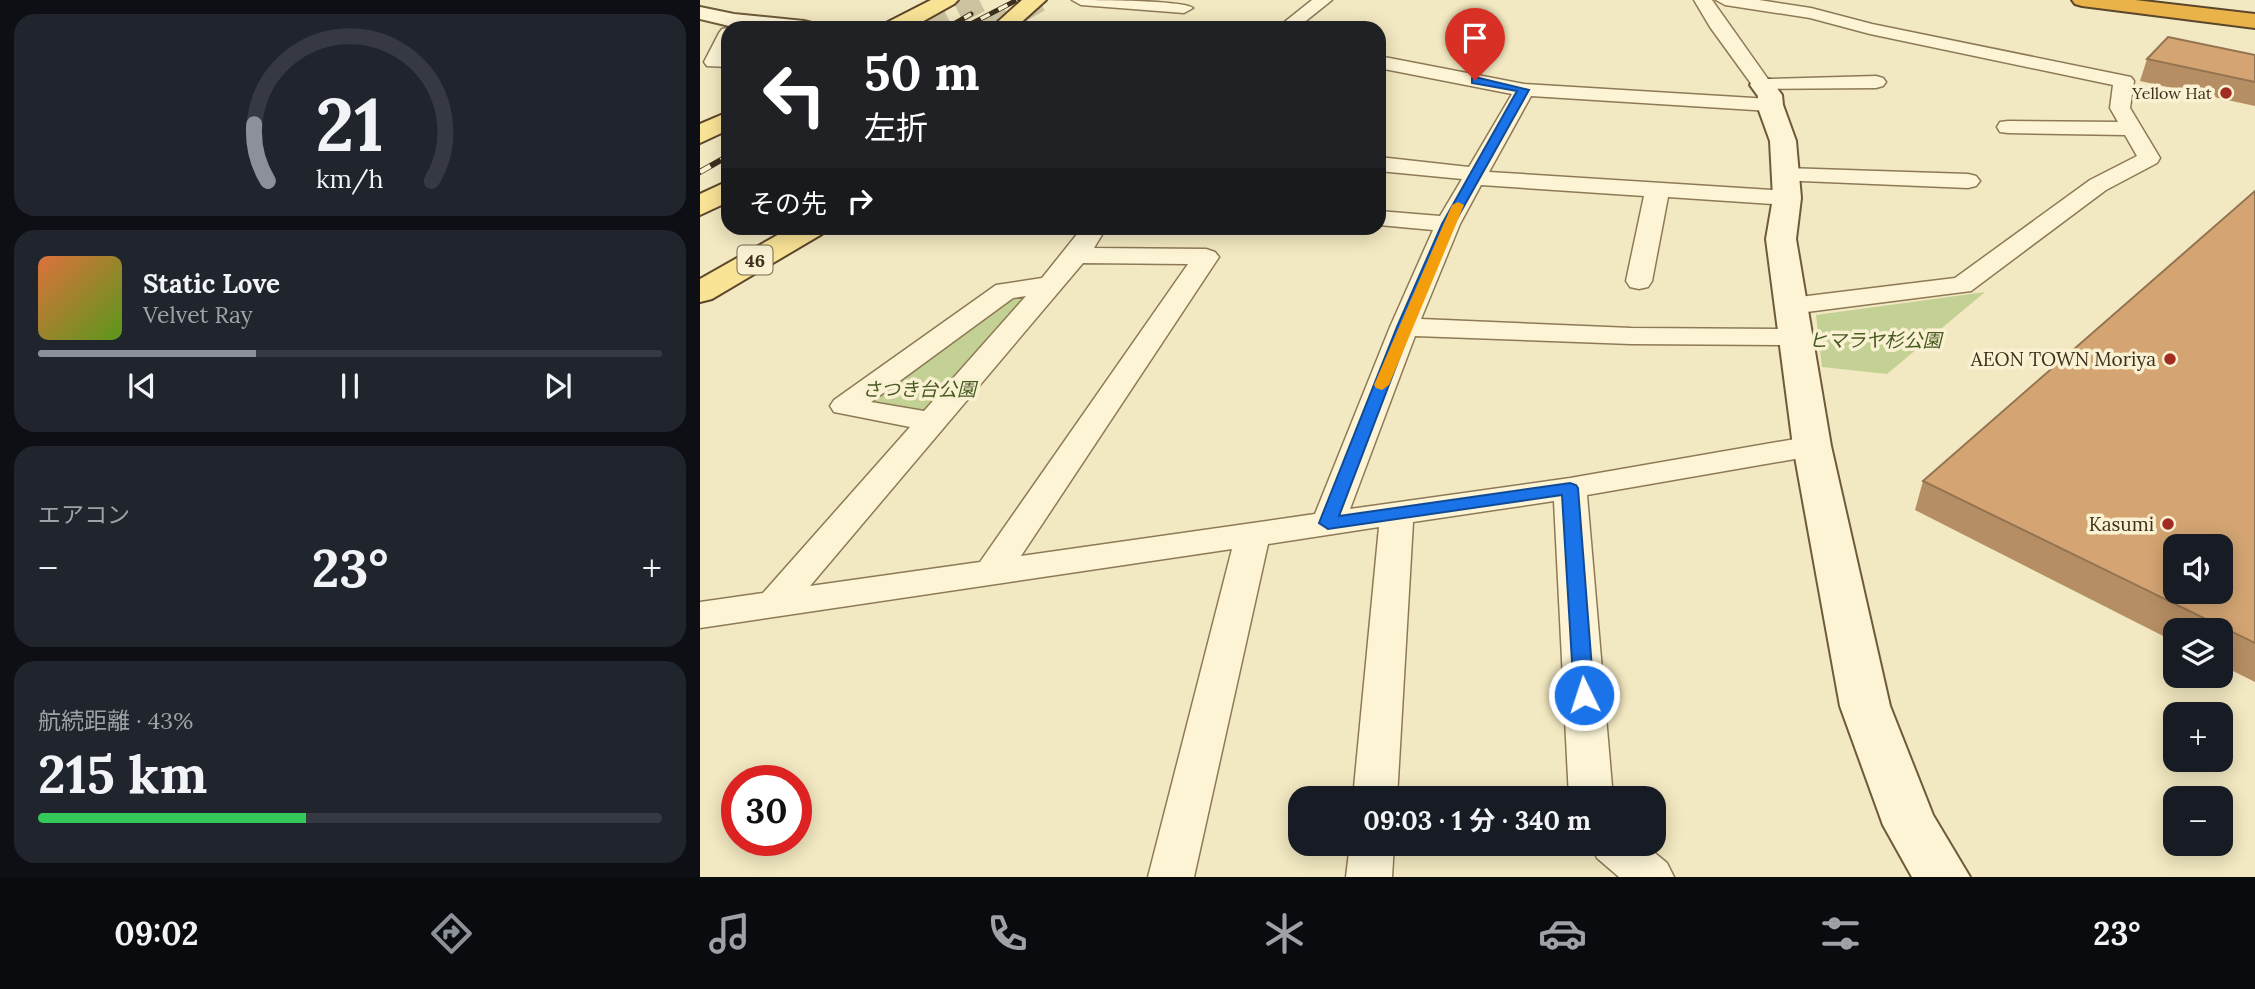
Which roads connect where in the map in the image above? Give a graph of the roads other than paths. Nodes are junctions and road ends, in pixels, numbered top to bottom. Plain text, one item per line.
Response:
1 (947, 0) edge
2 (1035, 0) edge
3 (1081, 0) edge
4 (1323, 0) edge
5 (1703, 0) edge
6 (1726, 0) edge
7 (2082, 0) edge
8 (2151, 2) edge
9 (1188, 4) edge
10 (700, 13) edge
11 (2255, 13) edge
12 (907, 21) edge
13 (1010, 21) edge
14 (1170, 21) edge
15 (1295, 21) edge
16 (2255, 21) edge
17 (721, 22) edge
18 (721, 48) edge
19 (721, 62) edge
20 (1386, 63) edge
21 (1876, 82) dead end
22 (1524, 90) junction
23 (1766, 95) junction
24 (721, 124) edge
25 (2008, 127) dead end
26 (2132, 129) junction
27 (700, 135) edge
28 (721, 138) edge
29 (700, 149) edge
30 (1386, 165) edge
31 (1474, 176) junction
32 (721, 178) edge
33 (1968, 181) dead end
34 (1786, 186) junction
35 (700, 190) edge
36 (1657, 191) junction
37 (721, 194) edge
38 (700, 206) edge
39 (1386, 219) edge
40 (1448, 224) junction
41 (799, 235) edge
42 (1089, 235) edge
43 (1076, 255) junction
44 (1639, 281) dead end
45 (1050, 285) junction
46 (700, 292) edge
47 (1793, 322) junction
48 (1404, 327) junction
49 (932, 422) junction
50 (1812, 446) junction
51 (1570, 488) junction
52 (1398, 513) junction
53 (1328, 523) junction
54 (1253, 534) junction
55 (992, 572) junction
56 (774, 604) junction
57 (700, 615) edge
58 (1376, 786) edge
59 (1590, 786) edge
60 (1370, 856) edge
61 (1627, 856) edge
62 (1171, 877) edge
63 (1369, 877) edge
64 (1651, 877) edge
65 (1942, 877) edge

1 - 12 main road
2 - 13 main road
3 - 9 street
4 - 15 street
5 - 23 street
6 - 26 street
7 - 8 highway
8 - 11 highway
8 - 16 highway
9 - 14 street
10 - 17 street
18 - 19 street
20 - 22 street
21 - 23 street
22 - 23 street
22 - 31 street
23 - 34 street
24 - 27 main road
25 - 26 street
26 - 47 street
28 - 29 main road
30 - 31 street
31 - 36 street
31 - 40 street
32 - 35 main road
33 - 34 street
34 - 36 street
34 - 47 street
36 - 44 street
37 - 38 main road
39 - 40 street
40 - 48 street
41 - 46 main road, 46
42 - 43 street
43 - 45 street
43 - 55 street
45 - 49 street
45 - 49 street
47 - 48 street
47 - 50 street
48 - 53 street
49 - 56 street
50 - 51 street
50 - 65 street
51 - 52 street
51 - 59 street
52 - 53 street
52 - 58 street
53 - 54 street
54 - 55 street
54 - 62 street
55 - 56 street
56 - 57 street
60 - 63 street
61 - 64 street

